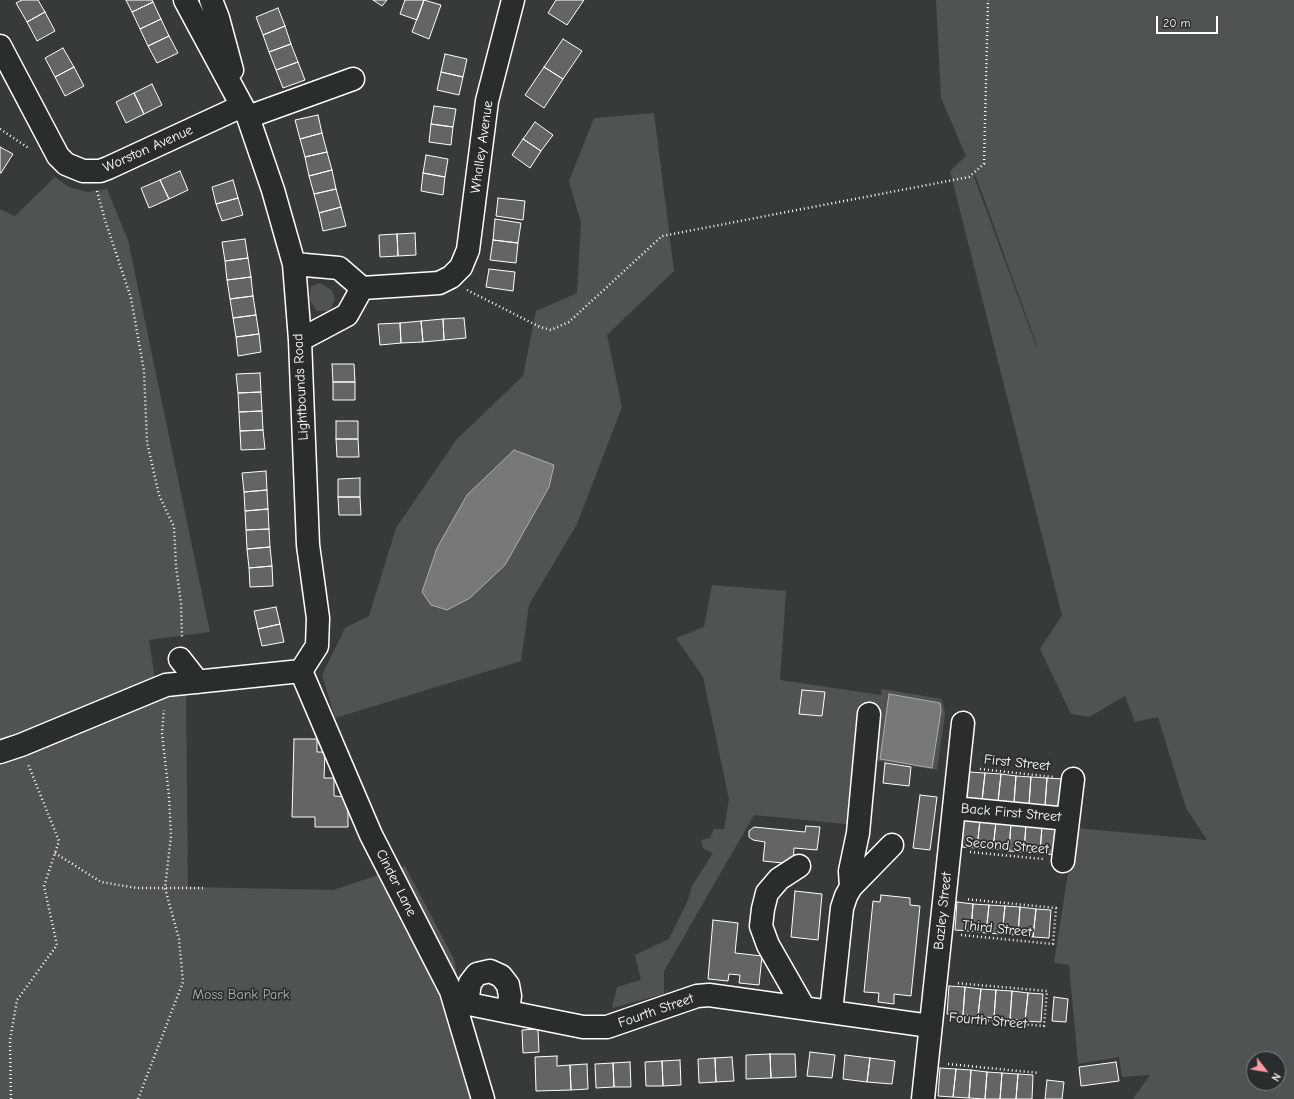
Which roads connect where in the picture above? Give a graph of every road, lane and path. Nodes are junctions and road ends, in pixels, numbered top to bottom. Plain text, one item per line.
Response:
1 (185, 0) edge
2 (211, 0) edge
3 (513, 0) edge
4 (988, 0) edge
5 (0, 46) edge
6 (353, 79) dead end
7 (245, 112) junction
8 (0, 129) edge
9 (32, 150) dead end
10 (92, 172) junction
11 (294, 264) junction
12 (445, 280) junction
13 (362, 288) junction
14 (300, 340) junction
15 (180, 659) joint
16 (301, 670) junction
17 (198, 682) junction
18 (166, 685) junction
19 (870, 714) dead end
20 (963, 724) dead end
21 (21, 745) junction
22 (0, 752) edge
23 (958, 767) junction
24 (1073, 779) joint
25 (954, 808) junction
26 (1068, 819) junction
27 (892, 845) dead end
28 (949, 850) junction
29 (55, 853) junction
30 (1063, 861) joint
31 (798, 866) dead end
32 (851, 886) junction
33 (165, 888) junction
34 (203, 888) dead end
35 (944, 897) junction
36 (940, 933) junction
37 (935, 981) junction
38 (461, 1002) junction
39 (804, 1008) junction
40 (508, 1012) junction
41 (831, 1012) junction
42 (931, 1021) junction
43 (926, 1062) junction
44 (1039, 1073) dead end
45 (11, 1099) edge
46 (138, 1099) edge
47 (482, 1099) edge
48 (922, 1099) edge

1 - 7 street, Lightbounds Road
2 - 7 street, Lightbounds Road
3 - 12 street, Whalley Avenue
4 - 12 path
5 - 10 street, Worston Avenue
6 - 7 street, Worston Avenue
7 - 10 street, Worston Avenue
7 - 11 street, Lightbounds Road
8 - 9 path
10 - 15 path
11 - 13 street
11 - 14 street, Lightbounds Road
12 - 13 street
13 - 14 street
14 - 16 street, Lightbounds Road
15 - 17 street
16 - 17 street
16 - 38 street, Cinder Lane
17 - 18 street
18 - 21 street
18 - 33 path
19 - 32 street
20 - 23 street, Bazley Street
21 - 22 street
21 - 29 path
23 - 24 path, First Street
23 - 25 street, Bazley Street
24 - 26 street
25 - 26 street, Back First Street
25 - 28 street, Bazley Street
26 - 30 street
27 - 32 street
28 - 30 path, Second Street
28 - 35 street, Bazley Street
29 - 33 path
29 - 45 path
31 - 39 street
32 - 41 street
33 - 34 path
33 - 46 path
35 - 36 street, Bazley Street
35 - 36 path, Third Street
36 - 37 street, Bazley Street
37 - 42 street, Bazley Street
37 - 42 path, Fourth Street
38 - 40 street, Fourth Street
38 - 40 street
38 - 47 street, Cinder Lane
39 - 40 street, Fourth Street
39 - 41 street, Fourth Street
41 - 42 street, Fourth Street
42 - 43 street, Bazley Street
43 - 44 path
43 - 48 street, Bazley Street

